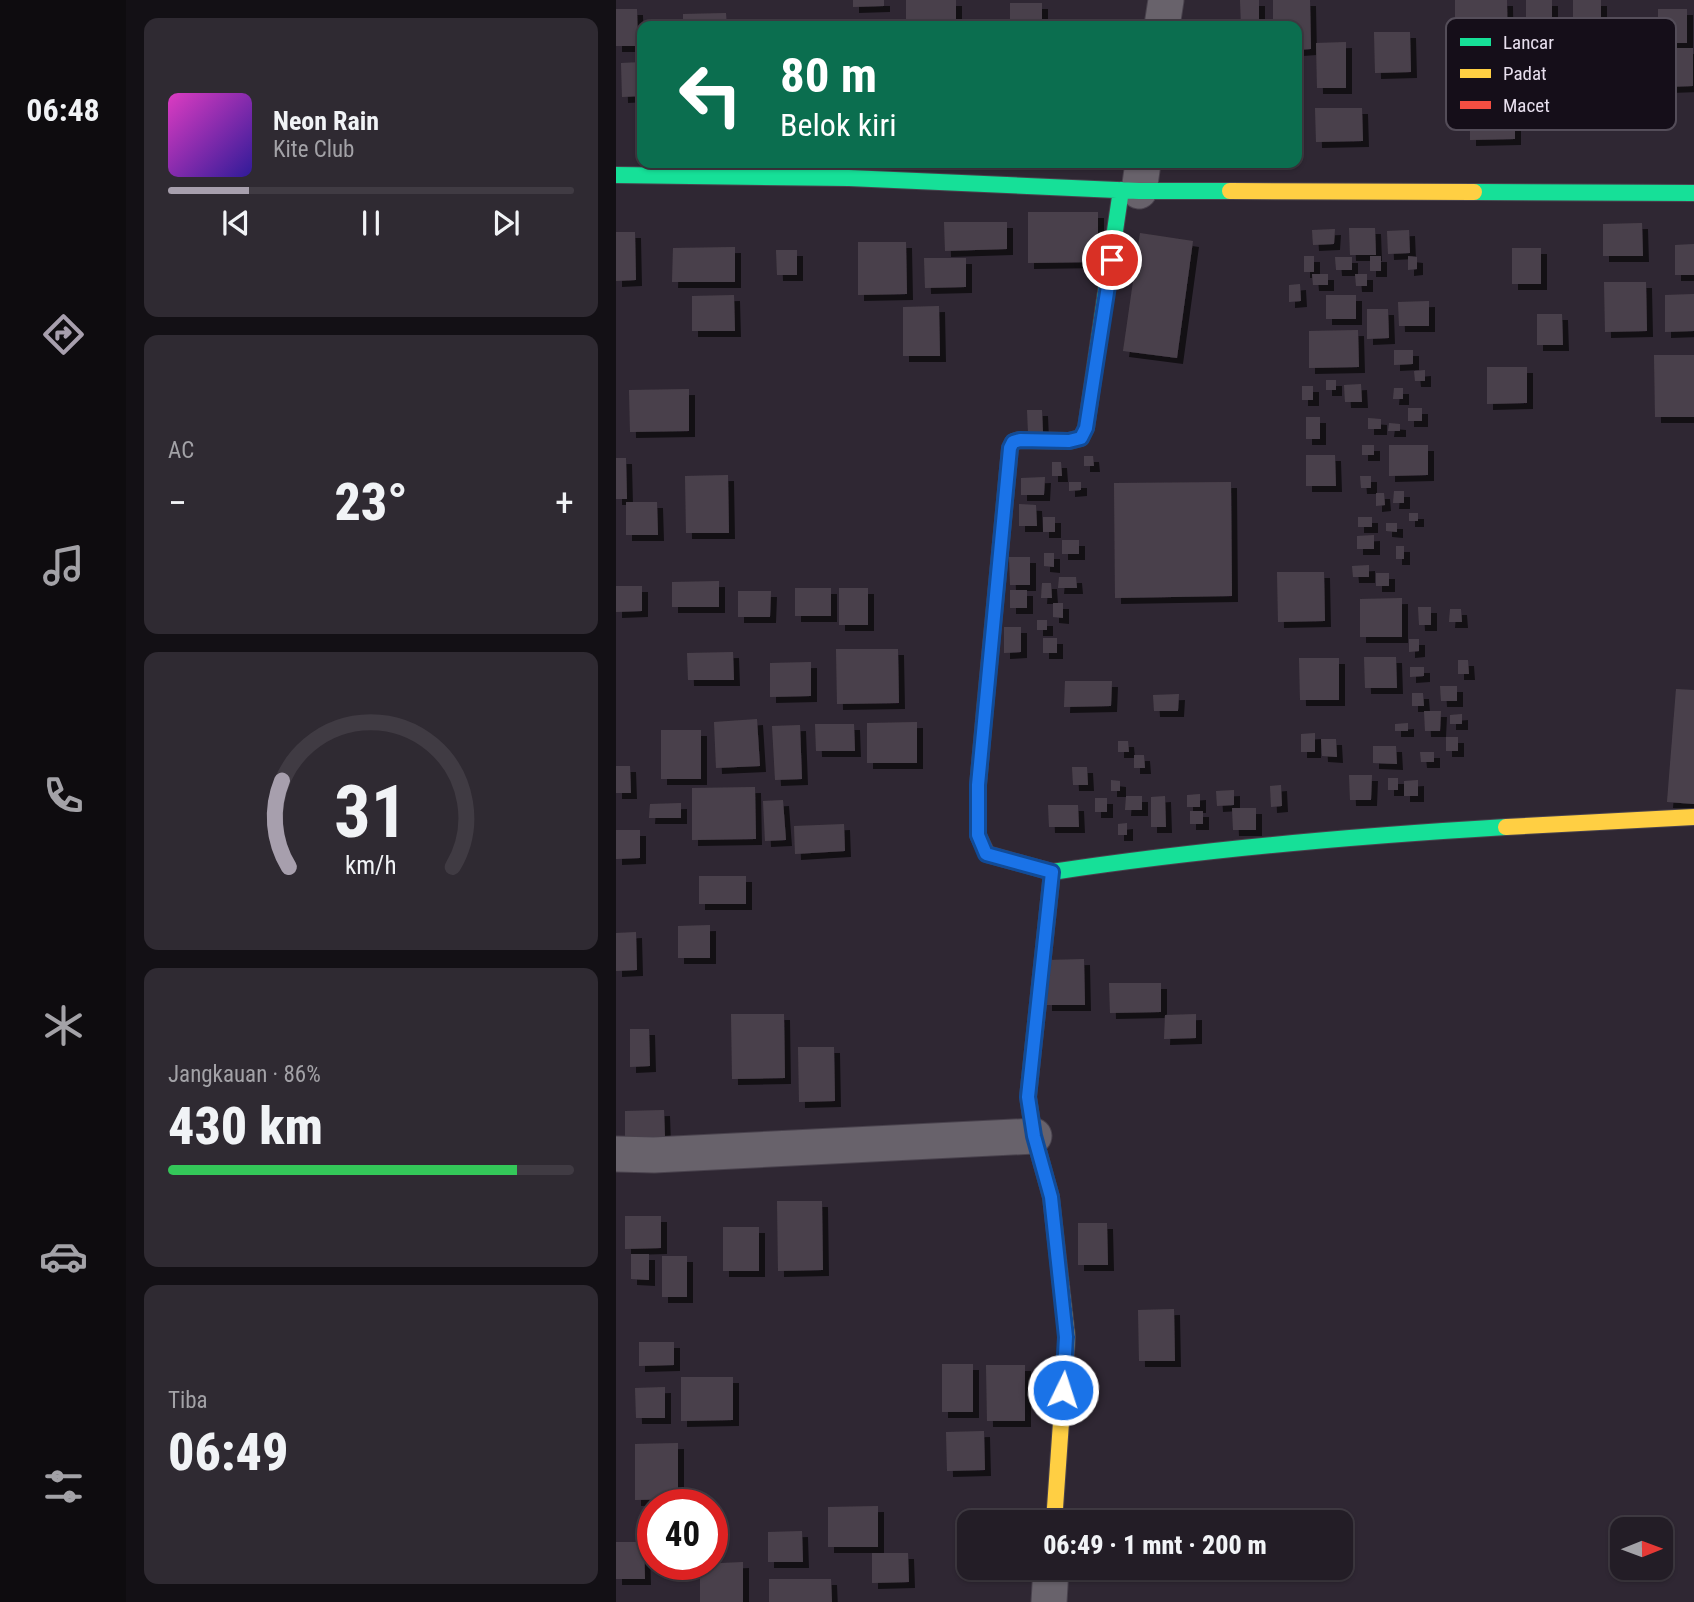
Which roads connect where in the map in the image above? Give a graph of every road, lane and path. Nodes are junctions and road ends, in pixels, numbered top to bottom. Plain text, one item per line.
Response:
1 (1166, 0) edge
2 (1163, 21) edge
3 (616, 175) edge
4 (1135, 181) edge
5 (1694, 193) edge
6 (1694, 817) edge
7 (1052, 872) junction
8 (1034, 1136) junction
9 (616, 1154) edge
10 (1055, 1510) edge
11 (1050, 1580) edge
12 (1049, 1602) edge

1 - 2 street
3 - 4 street
4 - 5 street
4 - 7 street
6 - 7 street
7 - 8 street
8 - 9 street
8 - 10 street
11 - 12 street

